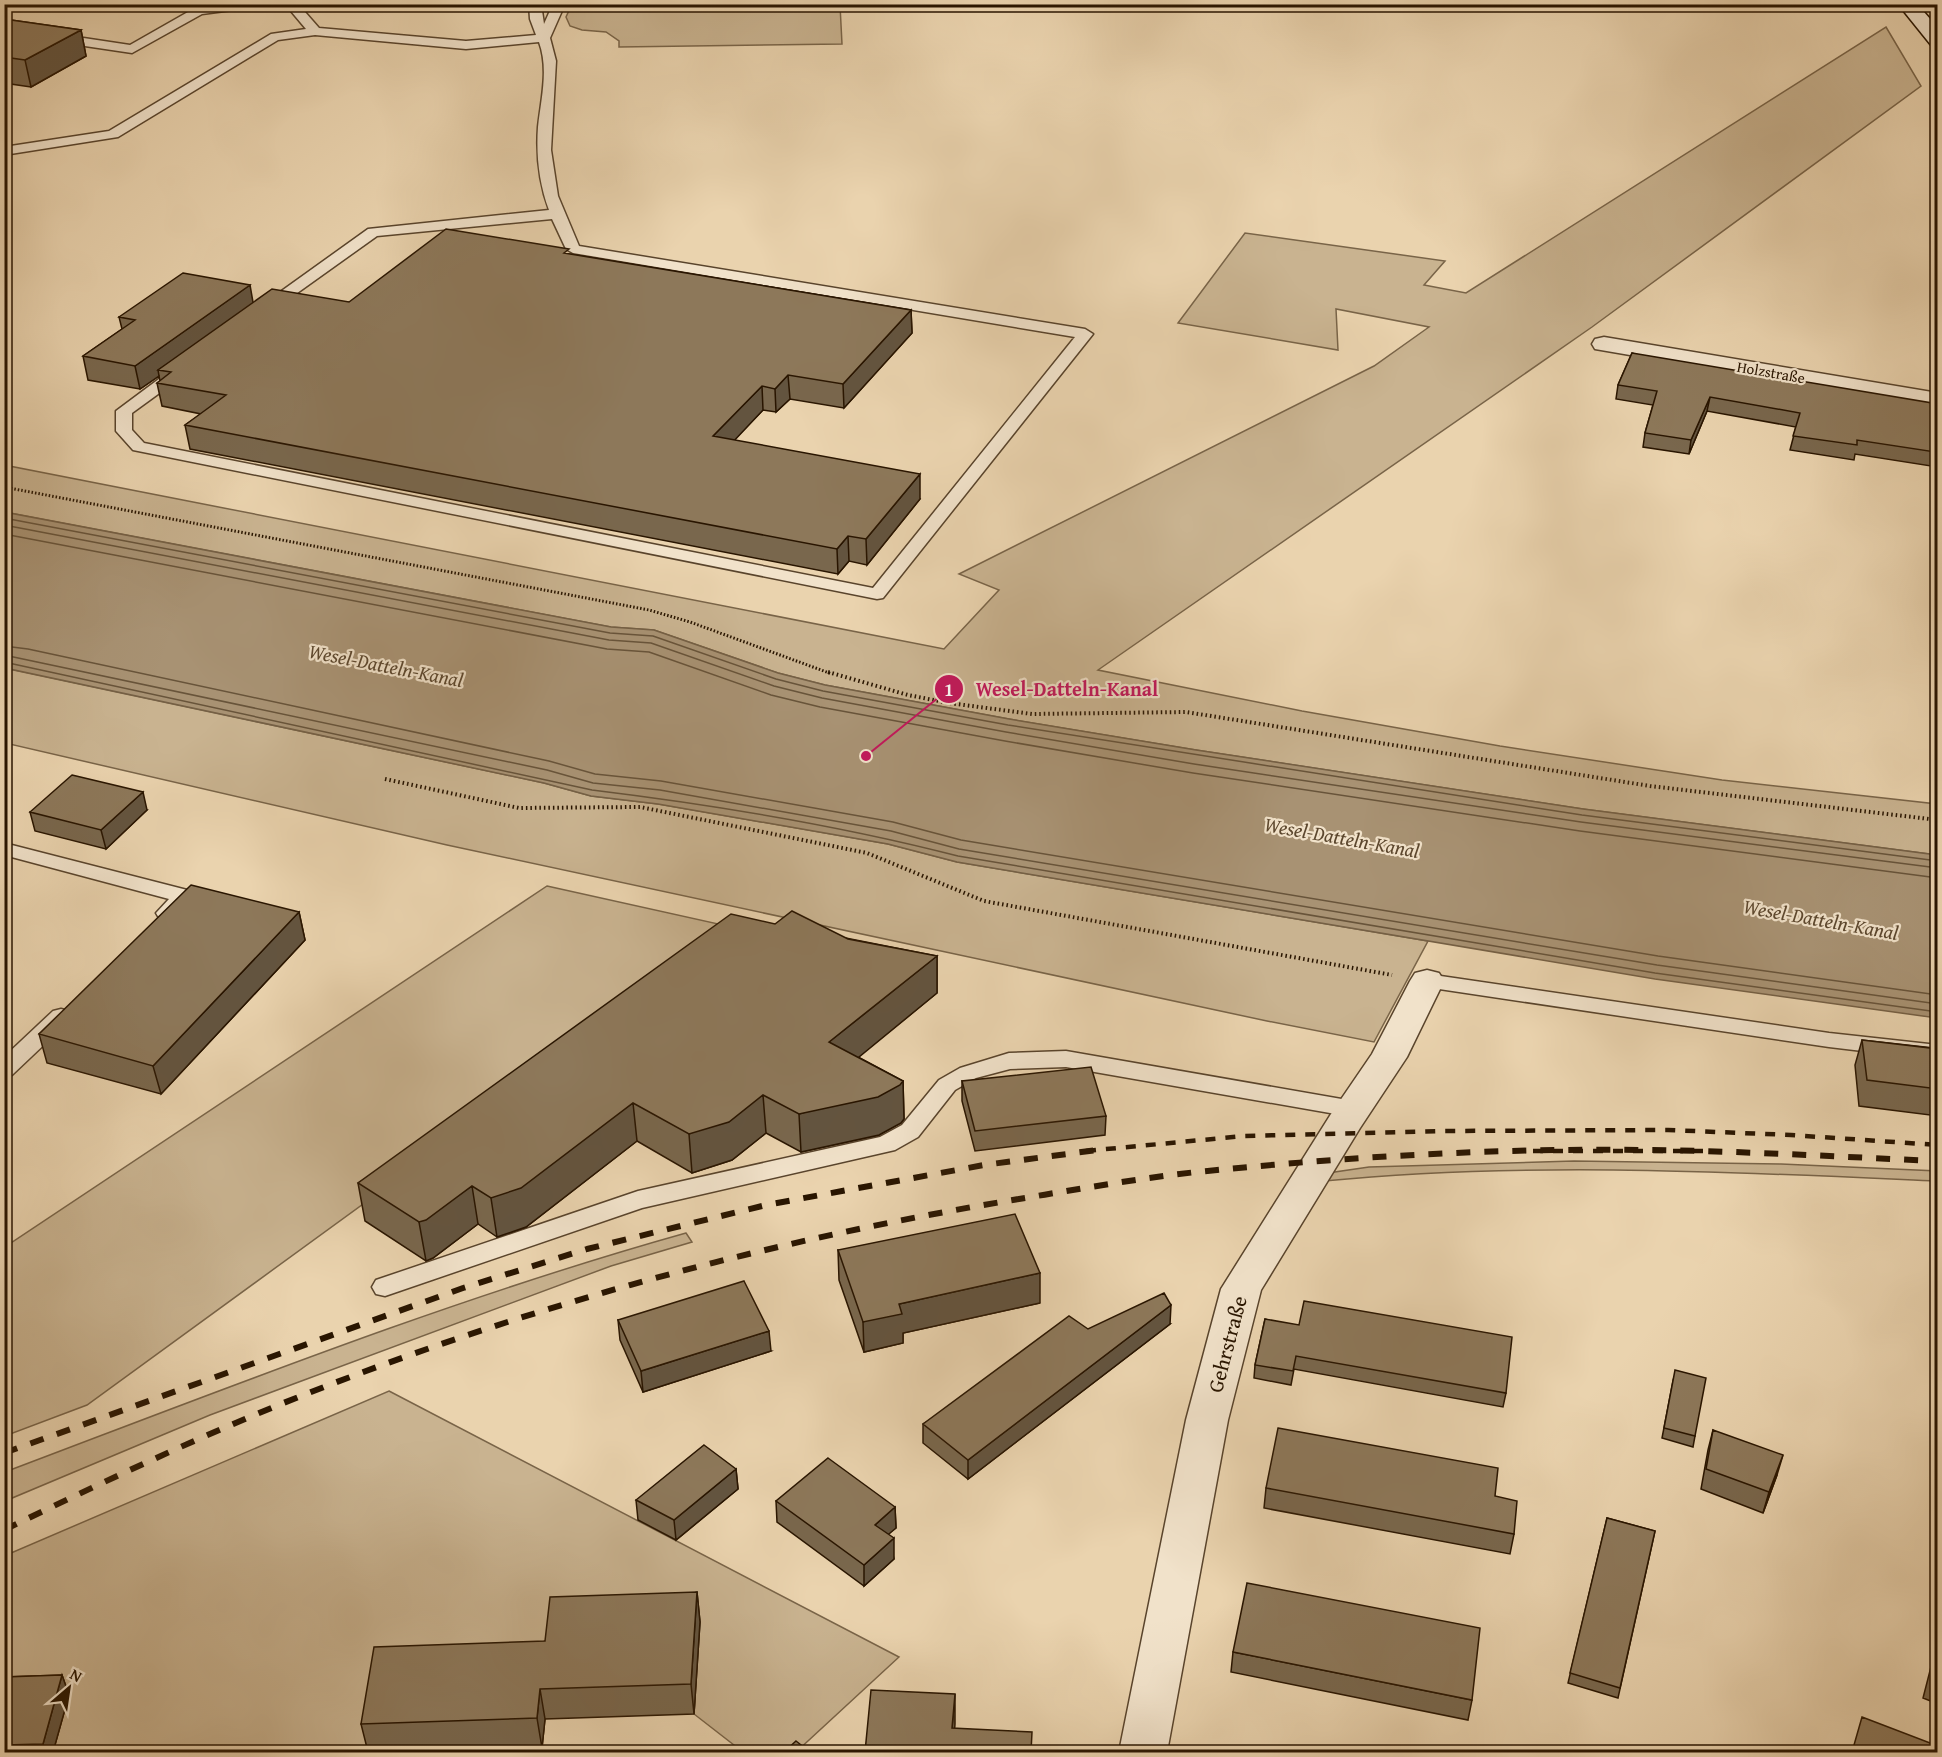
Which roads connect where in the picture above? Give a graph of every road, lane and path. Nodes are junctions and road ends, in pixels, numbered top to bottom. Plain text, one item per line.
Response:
1 (248, 4) edge
2 (291, 4) edge
3 (535, 4) edge
4 (559, 4) edge
5 (1907, 4) edge
6 (4, 30) edge
7 (315, 31) junction
8 (544, 38) junction
9 (1938, 41) edge
10 (4, 151) edge
11 (556, 214) junction
12 (258, 315) edge
13 (1604, 344) dead end
14 (191, 363) edge
15 (1938, 402) edge
16 (4, 487) edge
17 (385, 779) dead end
18 (1938, 820) edge
19 (4, 849) edge
20 (150, 929) edge
21 (1427, 981) junction
22 (73, 1004) edge
23 (1938, 1053) edge
24 (4, 1070) edge
25 (1353, 1109) junction
26 (385, 1287) dead end
27 (1143, 1752) edge

1 - 6 lane
2 - 7 lane
3 - 8 lane
4 - 8 lane
5 - 9 street
7 - 8 lane
7 - 10 lane
8 - 11 lane
11 - 12 lane
11 - 14 lane
13 - 15 street, Holzstraße
16 - 18 path
17 - 21 path
19 - 20 lane
21 - 23 lane
21 - 25 street, Gehrstraße
22 - 24 lane
25 - 26 lane
25 - 27 street, Gehrstraße

